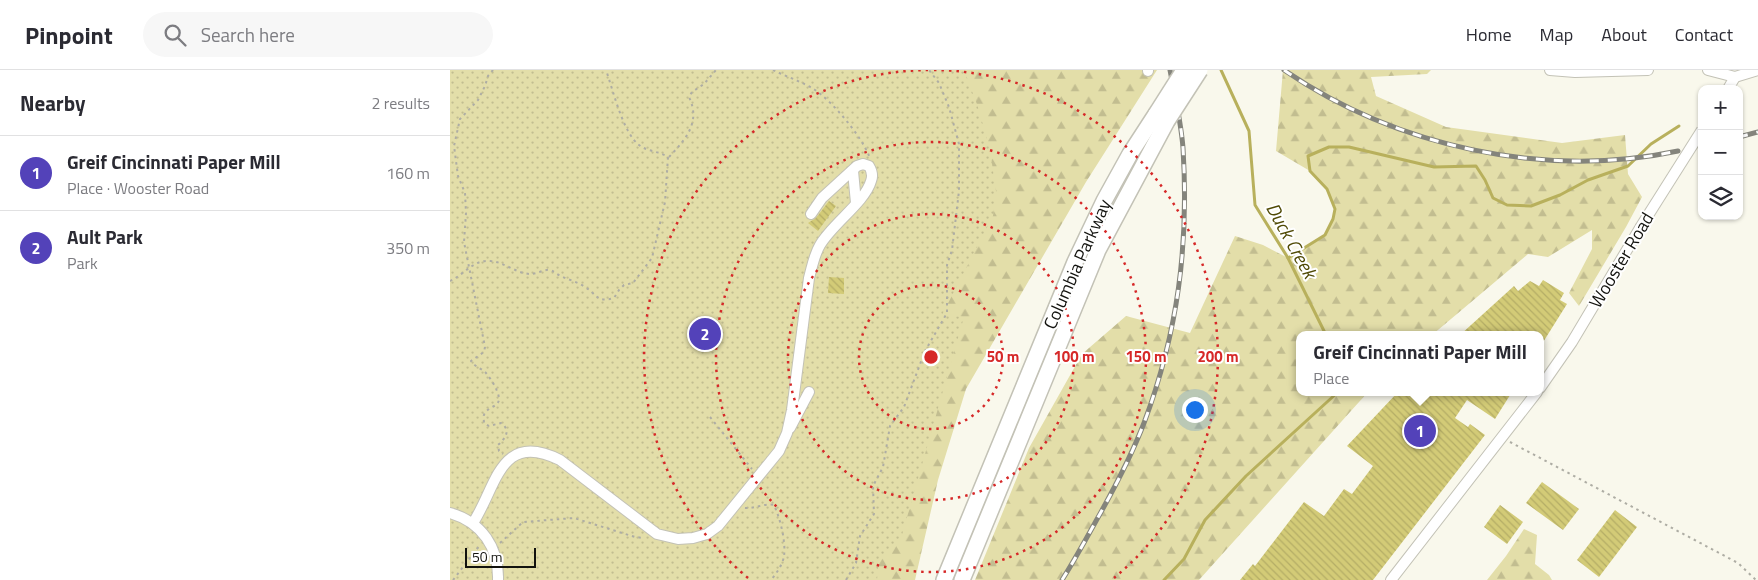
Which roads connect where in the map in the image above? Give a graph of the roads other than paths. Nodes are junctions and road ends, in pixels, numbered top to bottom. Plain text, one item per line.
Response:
1 (1184, 70) edge
2 (1200, 70) edge
3 (1550, 70) edge
4 (1648, 70) edge
5 (1708, 70) edge
6 (1758, 70) edge
7 (1735, 77) junction
8 (1730, 85) edge
9 (1162, 117) junction
10 (1698, 136) edge
11 (853, 171) junction
12 (856, 203) junction
13 (811, 214) dead end
14 (1544, 382) edge
15 (809, 392) dead end
16 (1534, 396) edge
17 (787, 433) junction
18 (450, 513) edge
19 (473, 523) junction
20 (498, 580) edge
21 (944, 580) edge
22 (962, 580) edge
23 (1391, 580) edge

1 - 9 highway, Columbia Parkway, bridge
2 - 9 highway, Columbia Parkway, bridge
3 - 4 street
5 - 7 street
6 - 7 street
7 - 8 street
9 - 21 highway, Columbia Parkway
9 - 22 highway, Columbia Parkway
10 - 14 street, Wooster Road, bridge
11 - 12 street
11 - 12 street
11 - 13 street
12 - 17 street
15 - 17 street
16 - 23 street
17 - 19 street
18 - 19 street
19 - 20 street

